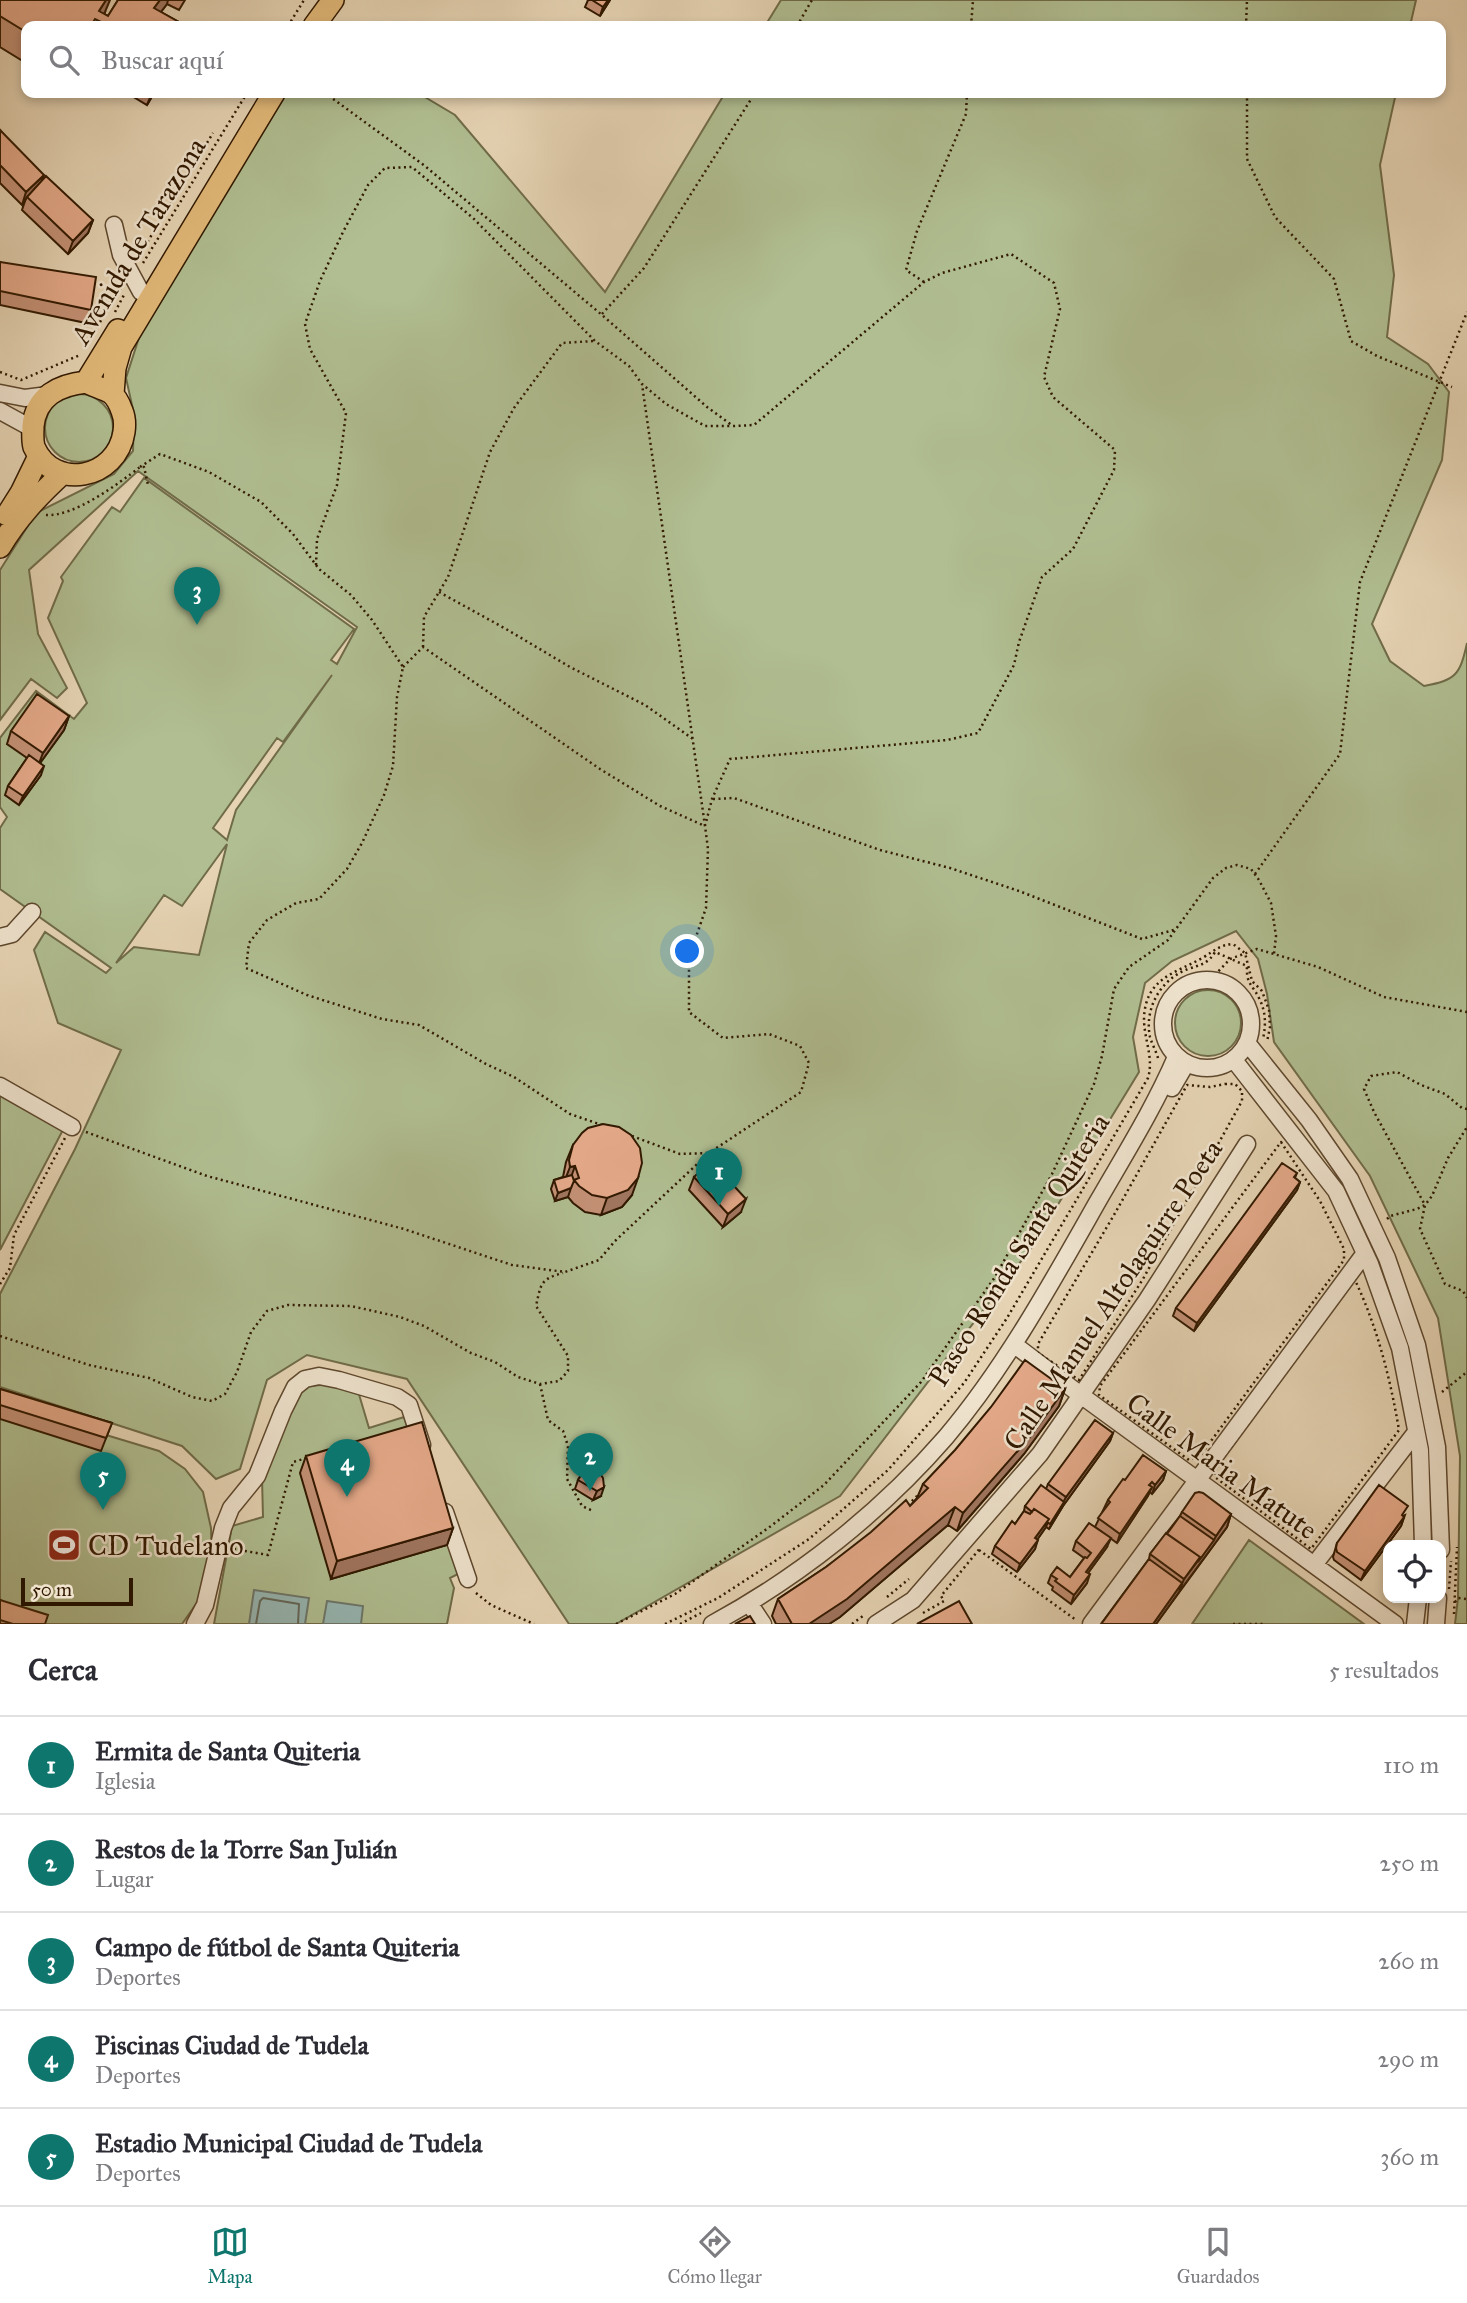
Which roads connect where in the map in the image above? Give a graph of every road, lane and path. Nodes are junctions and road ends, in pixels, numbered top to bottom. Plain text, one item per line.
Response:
1 (304, 0) edge
2 (317, 0) edge
3 (333, 0) edge
4 (812, 0) edge
5 (973, 0) edge
6 (1247, 0) edge
7 (291, 21) edge
8 (303, 21) edge
9 (318, 21) edge
10 (800, 21) edge
11 (971, 21) edge
12 (1246, 21) edge
13 (257, 98) edge
14 (271, 98) edge
15 (332, 98) edge
16 (752, 98) edge
17 (967, 98) edge
18 (1247, 98) edge
19 (425, 166) junction
20 (412, 167) junction
21 (114, 225) dead end
22 (924, 282) junction
23 (141, 292) junction
24 (1467, 312) edge
25 (601, 315) junction
26 (595, 341) junction
27 (86, 382) junction
28 (1439, 382) junction
29 (642, 383) junction
30 (1452, 387) dead end
31 (0, 393) edge
32 (113, 394) junction
33 (48, 395) junction
34 (0, 411) edge
35 (733, 426) junction
36 (33, 429) junction
37 (39, 456) junction
38 (140, 467) junction
39 (63, 473) junction
40 (148, 485) dead end
41 (45, 514) dead end
42 (0, 526) edge
43 (0, 547) edge
44 (316, 565) junction
45 (439, 592) junction
46 (423, 647) junction
47 (403, 667) junction
48 (694, 739) junction
49 (712, 799) junction
50 (705, 826) junction
51 (1255, 874) junction
52 (32, 912) dead end
53 (1177, 929) junction
54 (0, 937) edge
55 (1274, 954) junction
56 (1230, 959) junction
57 (1211, 979) junction
58 (1467, 1012) edge
59 (1248, 1044) junction
60 (1234, 1060) junction
61 (1181, 1061) junction
62 (1158, 1065) dead end
63 (1153, 1080) dead end
64 (0, 1086) edge
65 (1146, 1092) dead end
66 (1239, 1106) joint
67 (1467, 1109) edge
68 (72, 1127) junction
69 (1467, 1127) edge
70 (610, 1128) edge
71 (622, 1132) edge
72 (1247, 1144) dead end
73 (709, 1153) junction
74 (1425, 1205) junction
75 (1381, 1223) dead end
76 (1365, 1253) junction
77 (1340, 1266) joint
78 (565, 1272) junction
79 (0, 1283) edge
80 (1467, 1298) edge
81 (0, 1336) edge
82 (1020, 1349) junction
83 (1467, 1372) edge
84 (540, 1384) junction
85 (1438, 1395) dead end
86 (1082, 1396) junction
87 (1416, 1432) junction
88 (1391, 1440) joint
89 (426, 1456) edge
90 (307, 1458) edge
91 (1197, 1479) junction
92 (439, 1493) edge
93 (912, 1502) edge
94 (919, 1507) edge
95 (593, 1511) dead end
96 (820, 1537) dead end
97 (987, 1539) dead end
98 (1423, 1540) edge
99 (1441, 1540) edge
100 (810, 1545) dead end
101 (224, 1547) dead end
102 (979, 1550) junction
103 (1314, 1565) junction
104 (468, 1579) joint
105 (1467, 1599) edge
106 (1455, 1602) dead end
107 (1417, 1603) edge
108 (1438, 1603) edge
109 (753, 1609) junction
110 (711, 1616) edge
111 (914, 1618) dead end
112 (1085, 1623) edge
113 (195, 1624) edge
114 (534, 1624) edge
115 (616, 1624) edge
116 (680, 1624) edge
117 (725, 1624) edge
118 (762, 1624) edge
119 (876, 1624) edge
120 (1233, 1624) edge
121 (1265, 1624) edge
122 (1395, 1624) edge
123 (1415, 1624) edge
124 (1436, 1624) edge

1 - 7 path
2 - 8 main road
3 - 9 main road
4 - 10 path
5 - 11 path
6 - 12 path
13 - 23 main road, Avenida de Tarazona
14 - 32 main road, Avenida de Tarazona
15 - 19 path
16 - 25 path
17 - 22 path
18 - 28 path
19 - 20 path
19 - 25 path
20 - 26 path
20 - 44 path
21 - 23 street
22 - 35 path
22 - 49 path
23 - 27 main road, Avenida de Tarazona
24 - 28 path
25 - 35 path
26 - 29 path
26 - 45 path
27 - 32 main road
27 - 33 main road
28 - 30 path
28 - 51 path
29 - 35 path
29 - 48 path
31 - 33 street
32 - 39 main road
33 - 36 main road
34 - 36 street
36 - 37 main road
37 - 39 main road
37 - 42 main road
38 - 40 path
38 - 41 path
38 - 44 path
39 - 43 main road
44 - 47 path
45 - 46 path
45 - 48 path
46 - 47 path
46 - 50 path
47 - 70 path
48 - 50 path
49 - 50 path
49 - 53 path
50 - 73 path
51 - 53 path
51 - 55 path
52 - 54 street
53 - 115 path
55 - 56 path
55 - 58 path
56 - 57 path
56 - 62 path
57 - 59 street
57 - 61 street
59 - 60 street
59 - 99 street
60 - 61 street
60 - 76 street
61 - 82 street, Paseo Ronda Santa Quiteria
61 - 110 street, Paseo Ronda Santa Quiteria
63 - 65 path
64 - 68 street
66 - 66 path
67 - 74 path
68 - 78 path
68 - 79 path
69 - 74 path
71 - 73 path
72 - 86 street, Calle Manuel Altolaguirre Poeta
73 - 78 path
74 - 75 path
74 - 80 path
76 - 87 street
76 - 91 street
77 - 77 path
78 - 84 path
81 - 84 path
82 - 86 street, Calle Maria Matute
82 - 109 street, Paseo Ronda Santa Quiteria
83 - 85 path
84 - 95 path
86 - 91 street, Calle Maria Matute
86 - 119 street, Calle Manuel Altolaguirre Poeta
87 - 98 street
87 - 103 street
88 - 88 path
89 - 113 street
90 - 101 path
91 - 103 street, Calle Maria Matute
91 - 112 street
92 - 104 street
93 - 94 path
96 - 100 path
97 - 102 path
102 - 111 path
102 - 112 path
103 - 122 street, Calle Maria Matute
104 - 114 path
105 - 106 path
107 - 123 street
108 - 124 street
109 - 117 street, Paseo Ronda Santa Quiteria
109 - 118 street
110 - 116 path
120 - 121 path

